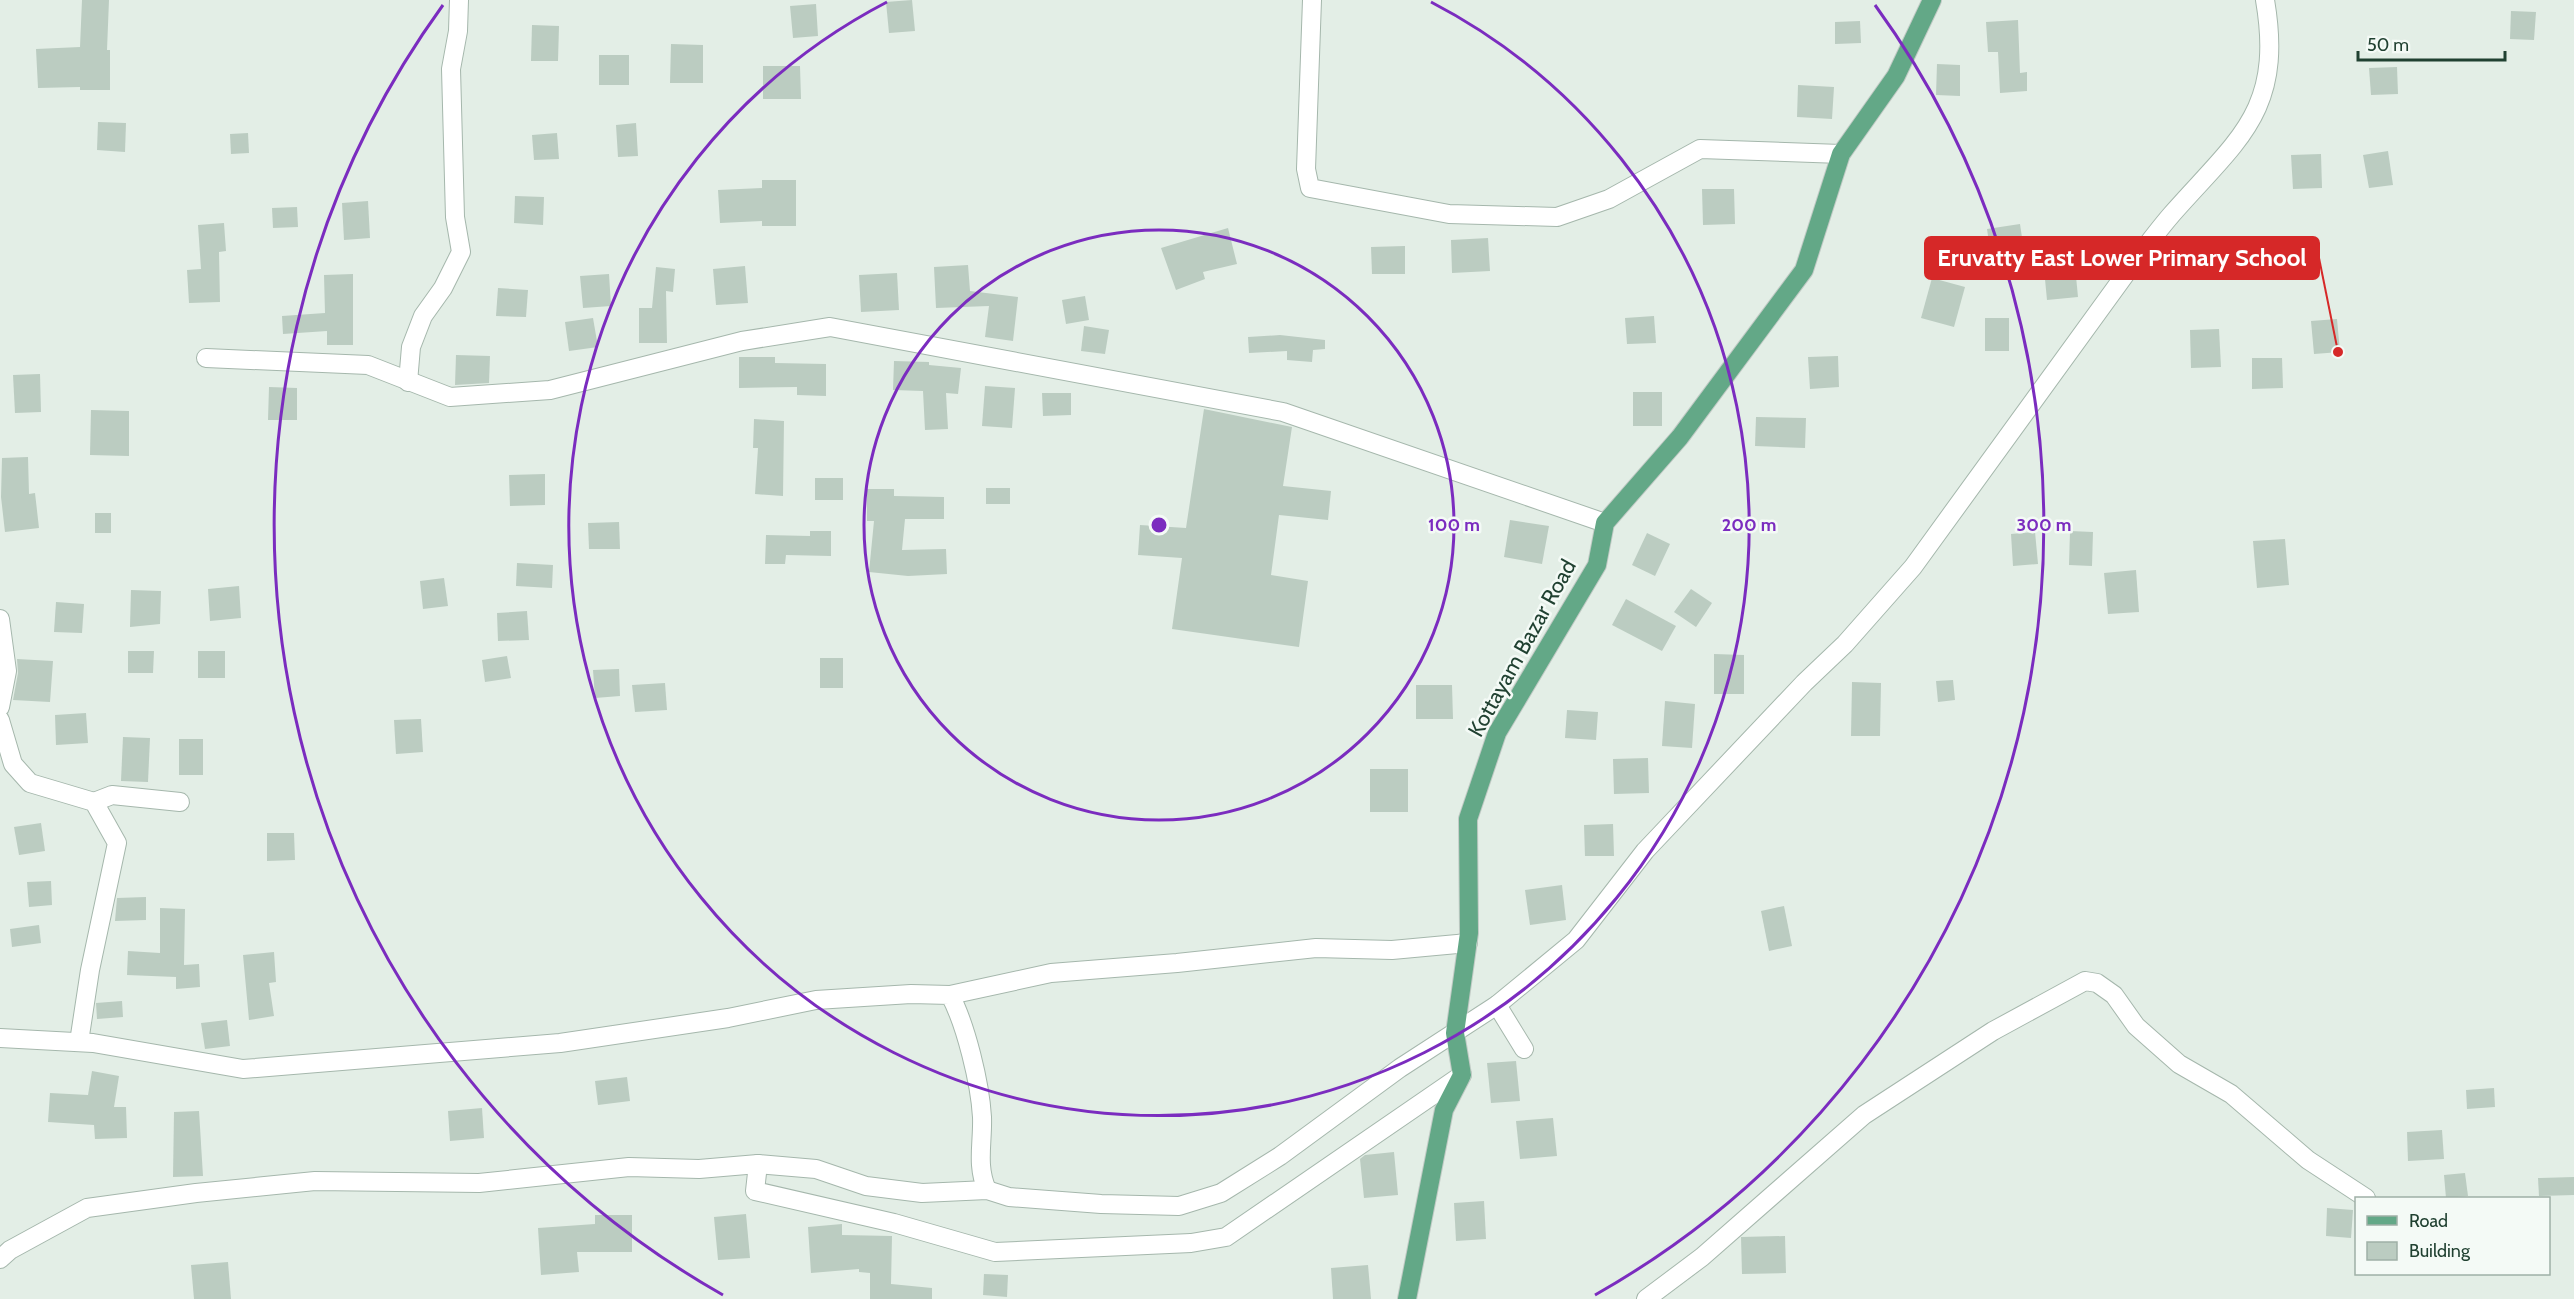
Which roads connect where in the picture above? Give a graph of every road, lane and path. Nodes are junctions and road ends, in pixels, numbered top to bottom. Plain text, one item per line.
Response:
1 (459, 0) edge
2 (1312, 0) edge
3 (1932, 0) edge
4 (2265, 0) edge
5 (1841, 154) junction
6 (206, 358) dead end
7 (408, 382) junction
8 (1605, 523) junction
9 (0, 619) edge
10 (0, 707) edge
11 (0, 720) edge
12 (94, 802) junction
13 (180, 802) dead end
14 (1468, 943) junction
15 (950, 995) junction
16 (1497, 1005) junction
17 (1456, 1036) junction
18 (0, 1038) edge
19 (79, 1042) junction
20 (1524, 1049) dead end
21 (1462, 1075) junction
22 (758, 1164) junction
23 (987, 1190) junction
24 (2364, 1197) edge
25 (0, 1259) edge
26 (1407, 1299) edge
27 (1646, 1299) edge

1 - 7 street
2 - 5 street
3 - 5 main road
4 - 16 street
5 - 8 main road
6 - 7 street
7 - 8 street
8 - 14 main road, Kottayam Bazar Road
9 - 10 street
11 - 12 street
12 - 13 street
12 - 19 street
14 - 15 street
14 - 17 main road, Kottayam Bazar Road
15 - 19 street
15 - 23 street
16 - 17 street
16 - 20 street
17 - 21 main road, Kottayam Bazar Road
17 - 23 street
18 - 19 street
21 - 22 street
21 - 26 main road
22 - 23 street
22 - 25 street
24 - 27 street

